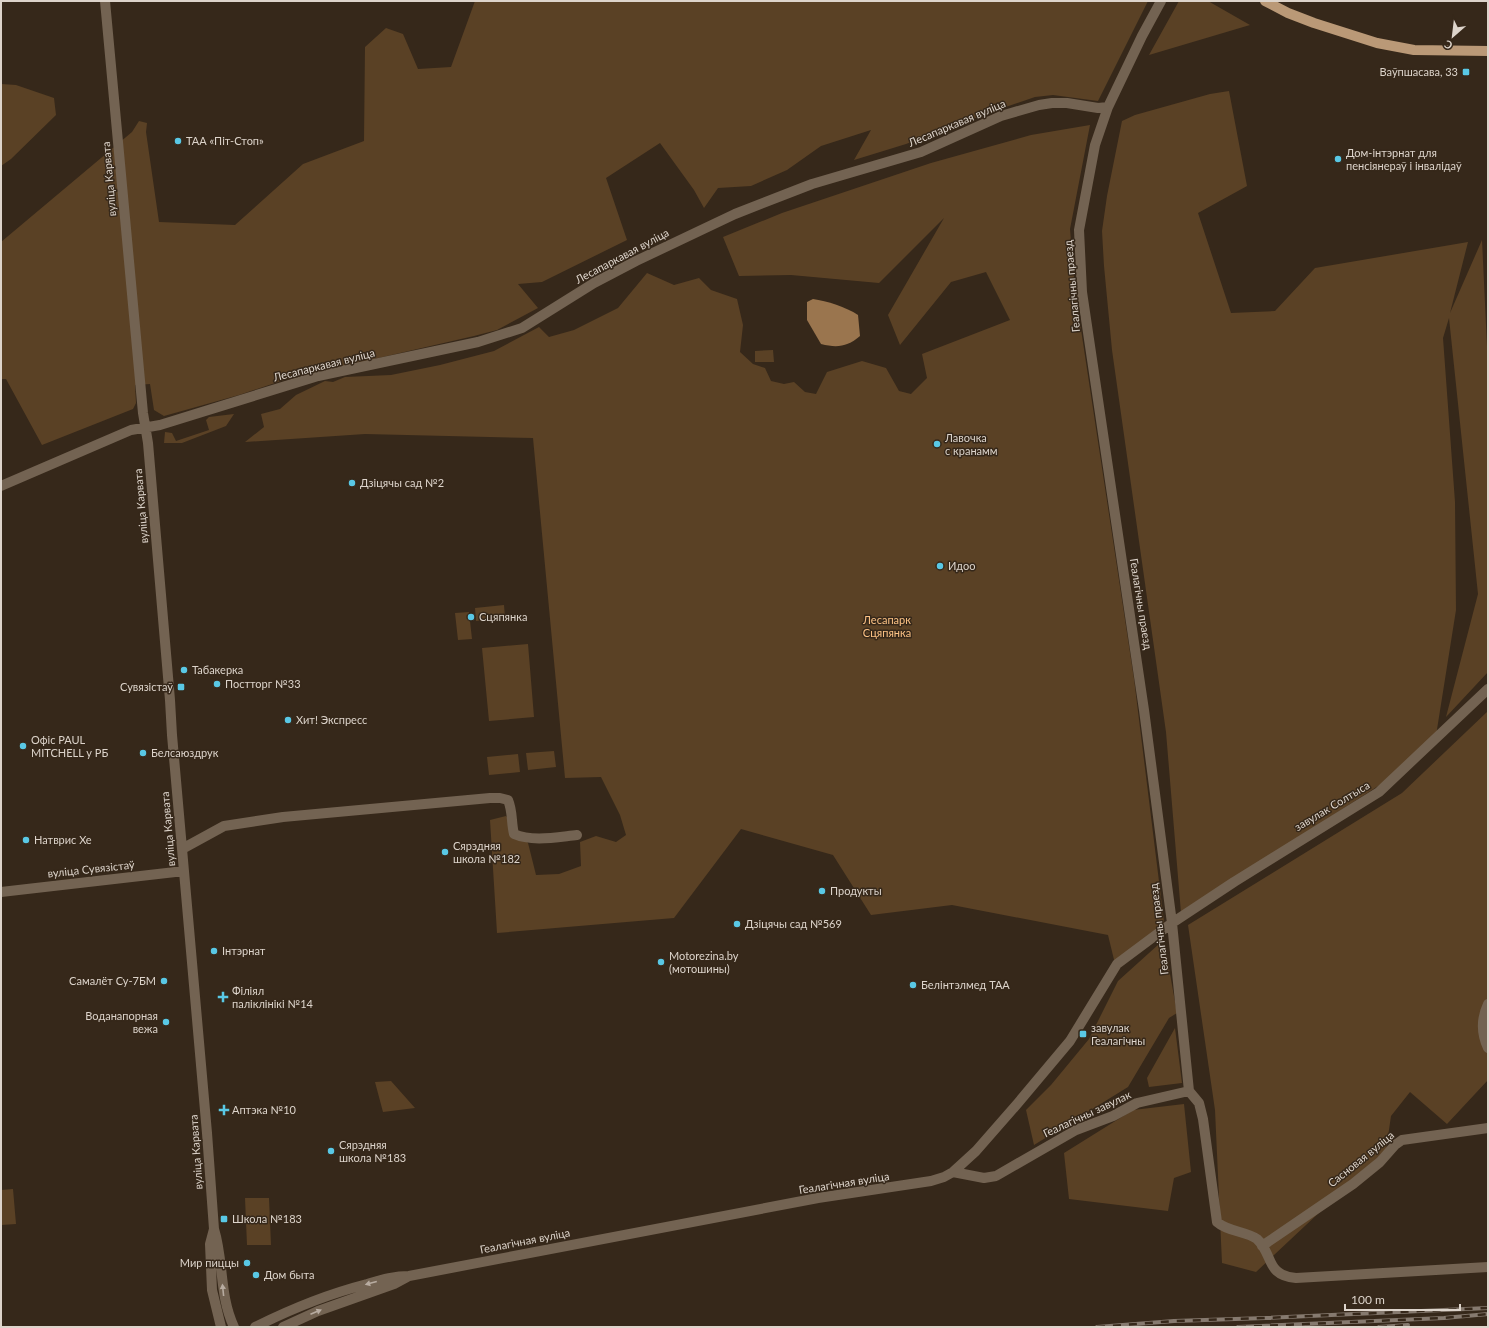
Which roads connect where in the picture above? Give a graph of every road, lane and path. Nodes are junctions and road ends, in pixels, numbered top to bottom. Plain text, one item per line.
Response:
1 (104, 1) edge
2 (1161, 1) edge
3 (1265, 1) edge
4 (1488, 51) edge
5 (1108, 107) junction
6 (145, 427) junction
7 (1, 486) edge
8 (1488, 689) edge
9 (577, 835) dead end
10 (182, 849) junction
11 (184, 871) junction
12 (1, 892) edge
13 (1172, 923) junction
14 (1488, 1004) edge
15 (1488, 1048) edge
16 (1189, 1091) junction
17 (1488, 1128) edge
18 (953, 1172) junction
19 (214, 1229) junction
20 (1262, 1246) junction
21 (1488, 1267) edge
22 (409, 1276) junction
23 (220, 1327) edge
24 (234, 1327) edge
25 (255, 1327) edge
26 (283, 1327) edge

1 - 6 street, вуліца Карвата
2 - 5 street, Геалагічны праезд
3 - 4 main road
5 - 6 street, Лесапаркавая вуліца
5 - 13 street, Геалагічны праезд
6 - 7 street
6 - 10 street, вуліца Карвата
8 - 13 street, завулак Солтыса
9 - 10 street
10 - 11 street, вуліца Карвата
11 - 12 street, вуліца Сувязістаў
11 - 19 street, вуліца Карвата
13 - 16 street, Геалагічны праезд
13 - 18 street, Геалагічная вуліца
14 - 15 street
16 - 18 street, Геалагічны завулак
16 - 20 street, Геалагічны праезд
17 - 20 street, Сасновая вуліца
18 - 22 street, Геалагічная вуліца
19 - 23 street, вуліца Карвата
24 -> 19 street, вуліца Карвата
20 - 21 street
22 -> 25 street, Геалагічная вуліца
26 -> 22 street, Геалагічная вуліца

